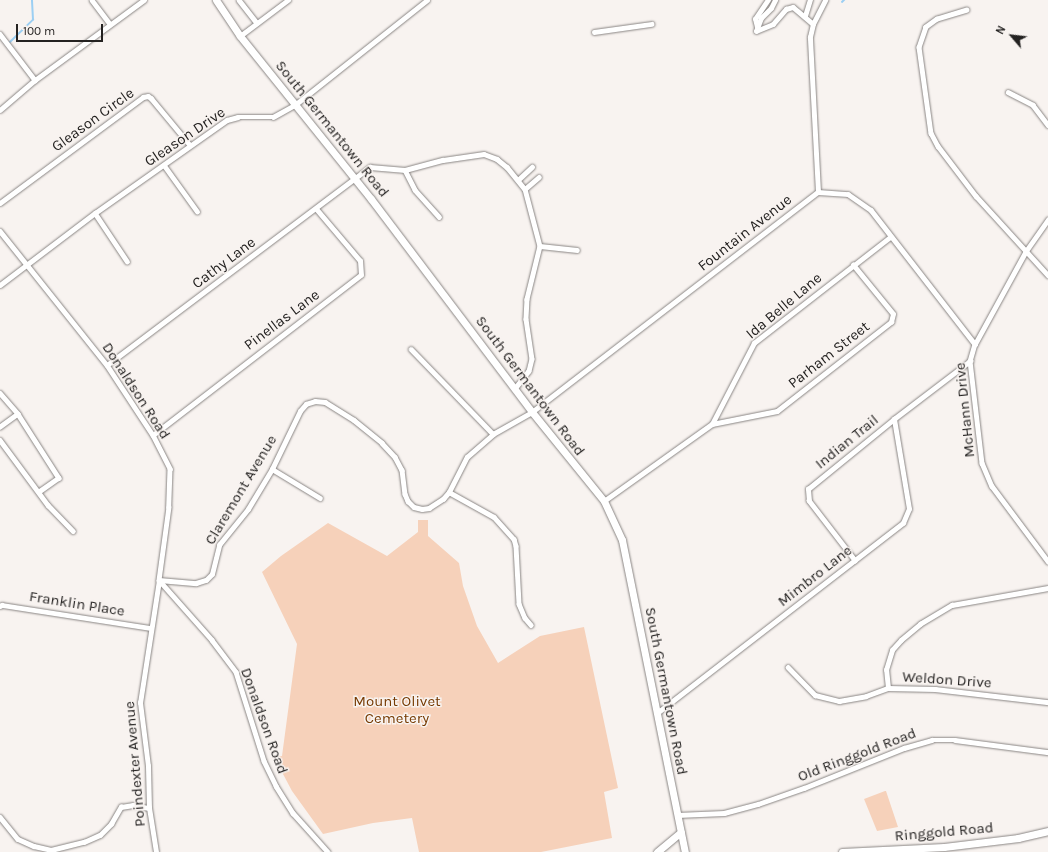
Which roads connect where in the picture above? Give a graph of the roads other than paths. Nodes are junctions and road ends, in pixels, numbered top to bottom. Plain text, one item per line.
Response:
1 (92, 0) edge
2 (144, 0) edge
3 (216, 0) edge
4 (239, 0) edge
5 (288, 0) edge
6 (427, 0) edge
7 (768, 0) edge
8 (775, 0) edge
9 (810, 0) edge
10 (825, 0) edge
11 (967, 10) dead end
12 (805, 16) junction
13 (110, 24) junction
14 (256, 24) junction
15 (651, 24) dead end
16 (813, 24) junction
17 (757, 27) junction
18 (594, 32) dead end
19 (0, 34) edge
20 (240, 36) junction
21 (35, 80) junction
22 (1008, 92) dead end
23 (296, 104) junction
24 (0, 110) edge
25 (1048, 125) edge
26 (190, 145) junction
27 (164, 165) junction
28 (532, 168) dead end
29 (405, 170) junction
30 (539, 177) dead end
31 (354, 180) junction
32 (518, 180) junction
33 (525, 189) junction
34 (818, 192) junction
35 (0, 203) edge
36 (316, 209) junction
37 (196, 211) dead end
38 (95, 213) junction
39 (439, 217) dead end
40 (1048, 220) edge
41 (0, 231) edge
42 (890, 237) junction
43 (540, 246) junction
44 (577, 250) dead end
45 (1026, 251) junction
46 (127, 261) dead end
47 (26, 264) junction
48 (853, 265) junction
49 (1048, 275) edge
50 (0, 285) edge
51 (975, 344) junction
52 (411, 349) dead end
53 (970, 361) junction
54 (107, 365) junction
55 (515, 389) junction
56 (0, 393) edge
57 (532, 412) junction
58 (18, 414) junction
59 (894, 419) junction
60 (712, 424) junction
61 (0, 427) edge
62 (153, 434) junction
63 (493, 434) junction
64 (0, 440) edge
65 (272, 469) junction
66 (39, 492) junction
67 (448, 492) junction
68 (320, 498) dead end
69 (604, 501) junction
70 (73, 531) dead end
71 (855, 560) junction
72 (1048, 562) edge
73 (159, 580) junction
74 (1048, 588) edge
75 (0, 606) edge
76 (531, 625) dead end
77 (150, 628) junction
78 (788, 667) dead end
79 (888, 688) junction
80 (1048, 702) edge
81 (657, 713) junction
82 (1048, 752) edge
83 (149, 808) junction
84 (677, 815) junction
85 (0, 817) edge
86 (1048, 831) edge
87 (681, 832) junction
88 (945, 850) edge
89 (156, 852) edge
90 (328, 852) edge
91 (657, 852) edge
92 (685, 852) edge
93 (842, 852) edge

1 - 13 street
2 - 13 street
3 - 20 main road, South Germantown Road
4 - 14 street
5 - 14 street
6 - 23 street, Gleason Drive
7 - 17 street
8 - 17 street
9 - 12 street
10 - 16 street
11 - 45 street
12 - 16 street
12 - 17 street
13 - 21 street
14 - 20 street
15 - 18 street
16 - 34 street
19 - 21 street
20 - 23 main road, South Germantown Road
21 - 24 street
22 - 25 street
23 - 26 street, Gleason Drive
23 - 31 main road, South Germantown Road
26 - 27 street, Gleason Drive
26 - 35 street, Gleason Circle
27 - 37 street
27 - 38 street, Gleason Drive
28 - 32 street
29 - 31 street, Cathy Lane
29 - 32 street, Cathy Lane
29 - 39 street
30 - 33 street
31 - 36 street, Cathy Lane
31 - 55 main road, South Germantown Road
32 - 33 street, Cathy Lane
33 - 43 street
34 - 42 street, McHann Drive
34 - 57 street, Fountain Avenue
36 - 54 street, Cathy Lane
36 - 62 street, Pinellas Lane
38 - 46 street
38 - 47 street, Gleason Drive
40 - 45 street
41 - 47 street, Donaldson Road
42 - 48 street, Ida Belle Lane
42 - 51 street, McHann Drive
43 - 44 street
43 - 55 street
45 - 49 street
45 - 51 street
47 - 50 street, Gleason Drive
47 - 54 street, Donaldson Road
48 - 60 street, Ida Belle Lane
48 - 60 street, Parham Street
51 - 53 street, McHann Drive
52 - 63 street
53 - 59 street, Indian Trail
53 - 72 street, McHann Drive
54 - 62 street, Donaldson Road
55 - 57 main road, South Germantown Road
56 - 58 street
57 - 63 street, Claremont Avenue
57 - 69 main road, South Germantown Road
58 - 61 street
58 - 66 street
59 - 71 street, Mimbro Lane
59 - 71 street, Indian Trail
60 - 69 street, Ida Belle Lane
62 - 73 street, Donaldson Road
63 - 67 street, Claremont Avenue
64 - 66 street
65 - 67 street, Claremont Avenue
65 - 68 street
65 - 73 street, Claremont Avenue
66 - 70 street
67 - 76 street
69 - 81 main road, South Germantown Road
71 - 81 street, Mimbro Lane
73 - 77 street, Poindexter Avenue
73 - 90 street, Donaldson Road
74 - 79 street
75 - 77 street, Franklin Place
77 - 83 street, Poindexter Avenue
78 - 79 street, Weldon Drive
79 - 80 street, Weldon Drive
81 - 84 main road, South Germantown Road
82 - 84 street, Old Ringgold Road
83 - 85 street
83 - 89 street, Poindexter Avenue
84 - 87 main road, South Germantown Road
86 - 88 main road, Ringgold Road
87 - 91 main road
87 - 92 main road, South Germantown Road
88 - 93 main road, Ringgold Road

